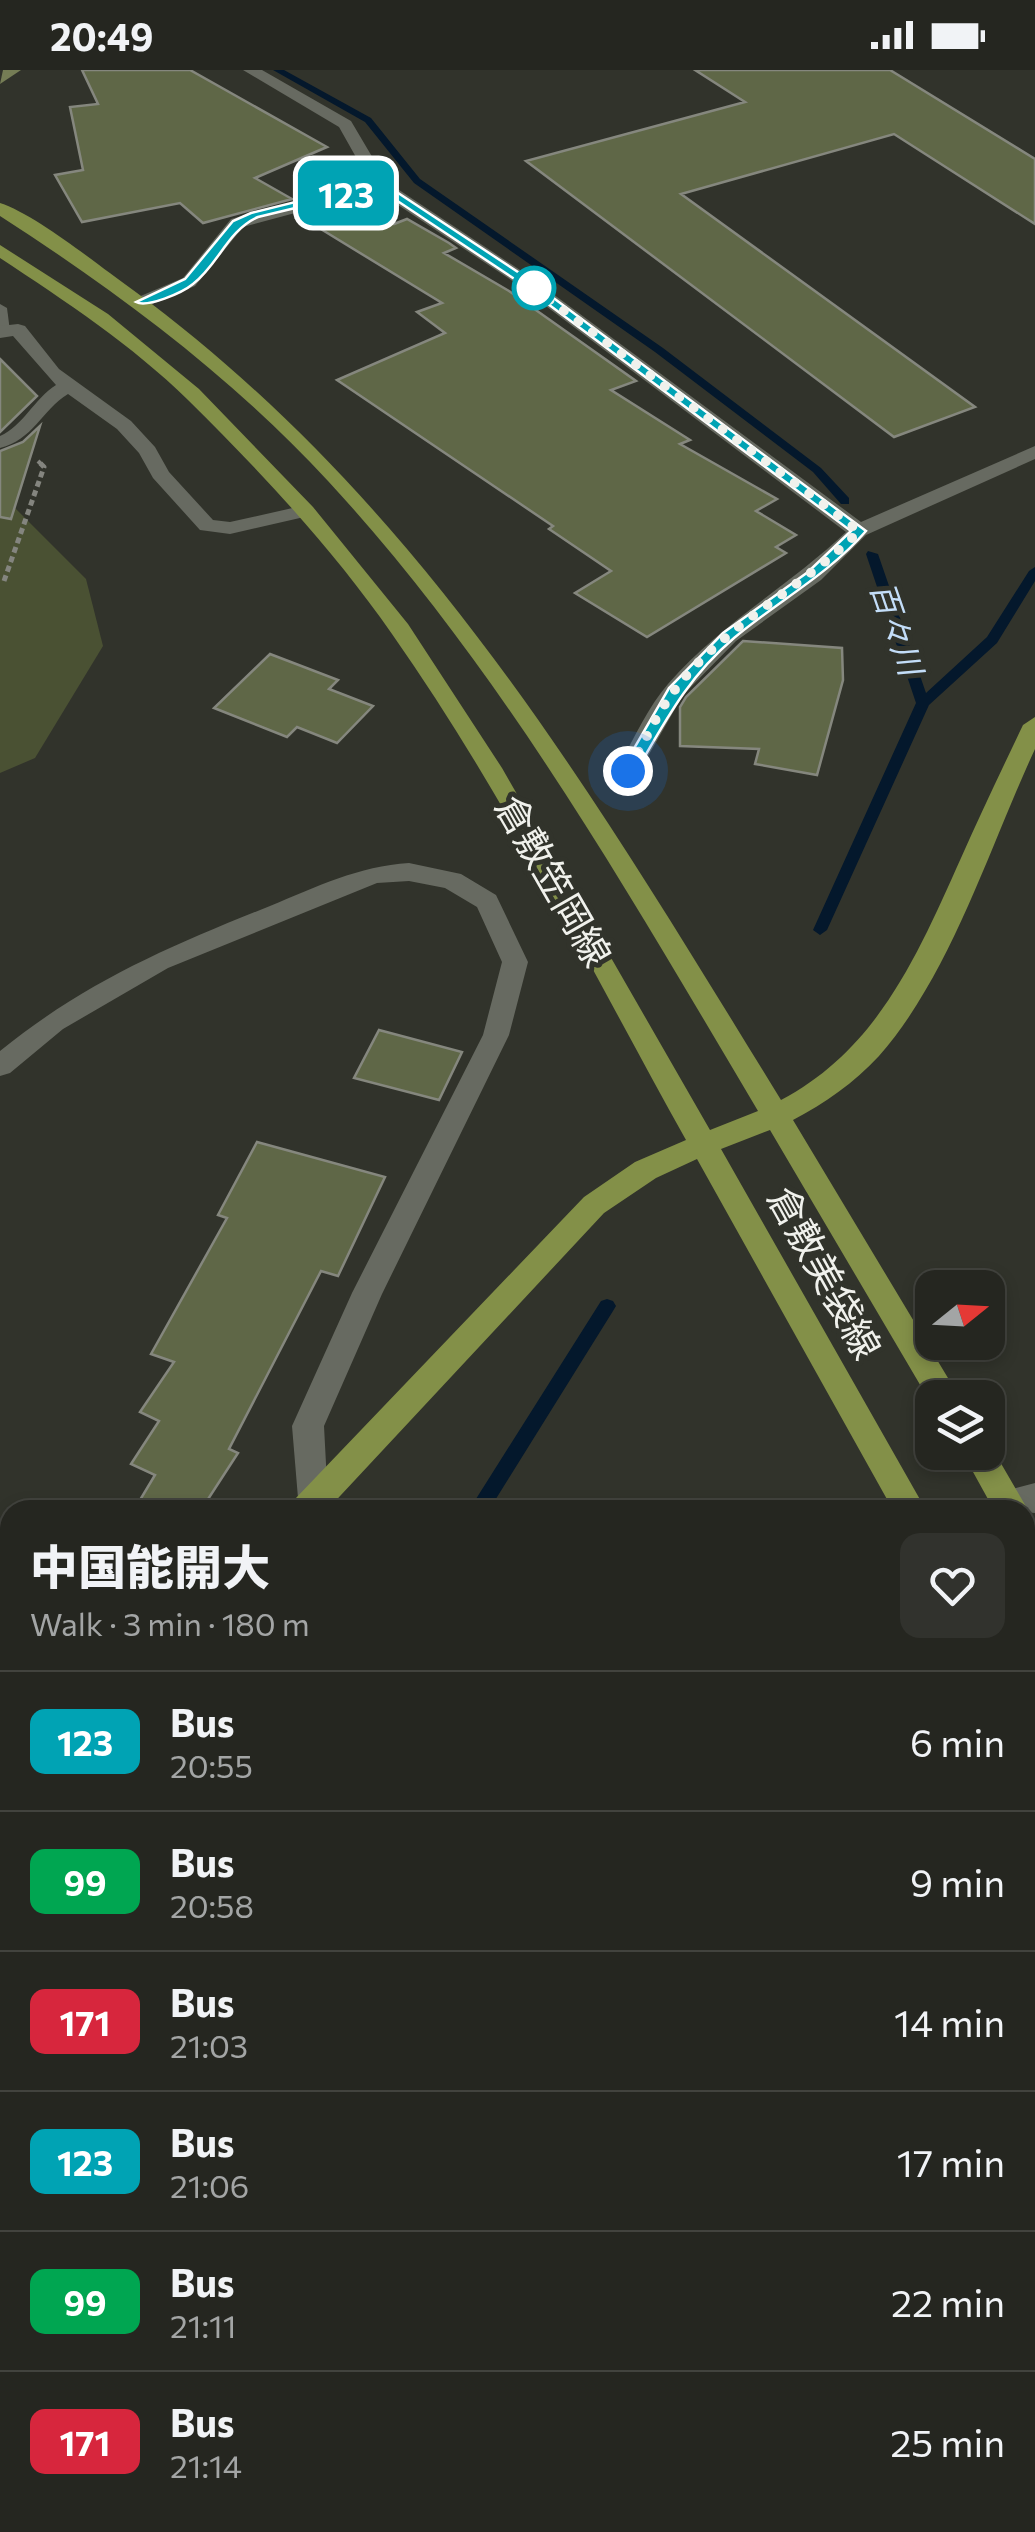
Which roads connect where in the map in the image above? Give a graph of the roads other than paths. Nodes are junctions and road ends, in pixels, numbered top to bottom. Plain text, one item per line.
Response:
1 (13, 70) edge
2 (251, 70) edge
3 (0, 79) edge
4 (380, 184) junction
5 (0, 208) edge
6 (0, 250) edge
7 (142, 302) junction
8 (0, 308) edge
9 (2, 331) edge
10 (68, 384) junction
11 (8, 441) edge
12 (1035, 452) edge
13 (306, 511) junction
14 (859, 531) junction
15 (1035, 725) edge
16 (628, 771) dead end
17 (0, 1066) edge
18 (776, 1115) junction
19 (704, 1142) junction
20 (934, 1380) edge
21 (991, 1470) edge
22 (309, 1500) edge
23 (315, 1500) edge
24 (904, 1500) edge
25 (1012, 1500) edge

1 - 3 street
2 - 4 street
4 - 7 street
4 - 14 street
5 - 7 main road, 倉敷笠岡線
6 - 13 main road, 倉敷笠岡線
7 - 18 main road, 倉敷笠岡線
8 - 9 lane
9 - 10 street
10 - 11 street
10 - 13 street
12 - 14 street
13 - 19 main road, 倉敷笠岡線
14 - 16 street
15 - 18 main road
17 - 22 street
18 - 19 main road
18 - 20 main road, 倉敷美袋線
19 - 23 main road
19 - 24 main road, 倉敷美袋線
21 - 25 main road

